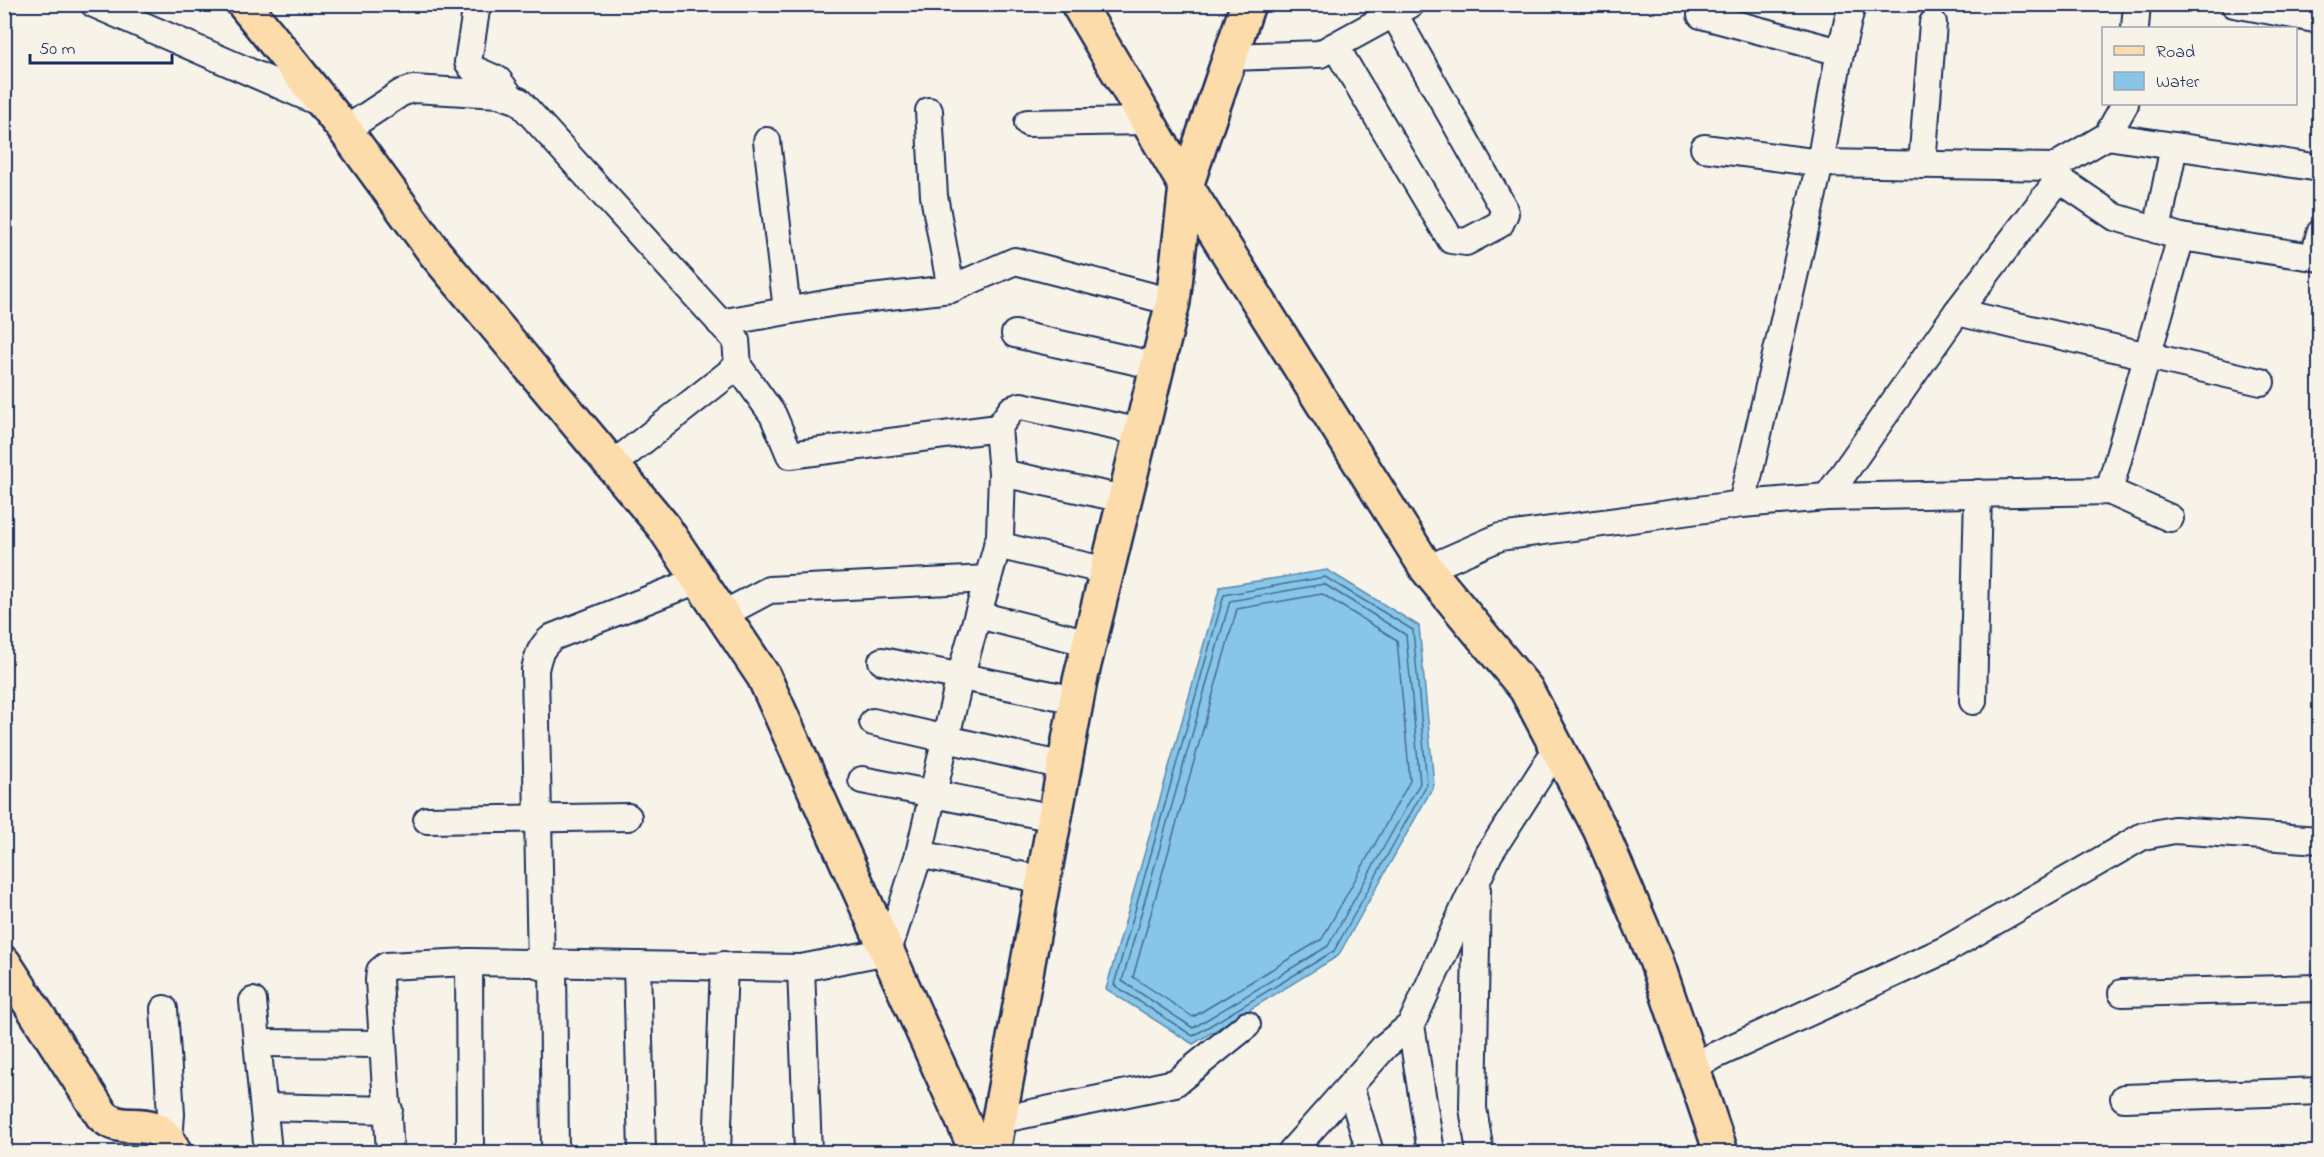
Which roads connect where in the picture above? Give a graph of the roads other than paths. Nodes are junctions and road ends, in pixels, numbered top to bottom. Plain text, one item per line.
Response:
1 (94, 4) edge
2 (244, 4) edge
3 (477, 4) edge
4 (1078, 4) edge
5 (1248, 4) edge
6 (1851, 4) edge
7 (2137, 4) edge
8 (2234, 4) edge
9 (1403, 9) edge
10 (1701, 15) dead end
11 (2319, 20) edge
12 (1933, 23) dead end
13 (2136, 27) edge
14 (1335, 46) junction
15 (1840, 52) junction
16 (1230, 57) junction
17 (511, 97) junction
18 (324, 104) junction
19 (2124, 105) edge
20 (929, 111) dead end
21 (1147, 121) junction
22 (1028, 123) dead end
23 (345, 130) junction
24 (2107, 136) junction
25 (767, 141) dead end
26 (2174, 146) junction
27 (1704, 148) dead end
28 (1820, 163) junction
29 (1922, 165) junction
30 (2319, 168) edge
31 (2056, 173) junction
32 (1186, 186) junction
33 (2169, 233) junction
34 (2318, 249) edge
35 (951, 289) junction
36 (1173, 302) junction
37 (787, 310) junction
38 (1957, 312) junction
39 (720, 322) junction
40 (1015, 334) dead end
41 (2147, 358) junction
42 (738, 366) junction
43 (1157, 366) junction
44 (2261, 382) dead end
45 (998, 428) junction
46 (1141, 432) junction
47 (612, 465) junction
48 (1002, 473) junction
49 (2109, 490) junction
50 (1978, 493) junction
51 (1827, 497) junction
52 (1124, 499) junction
53 (1742, 504) junction
54 (2170, 518) dead end
55 (997, 545) junction
56 (1427, 569) junction
57 (1107, 571) junction
58 (699, 579) junction
59 (988, 579) junction
60 (722, 615) junction
61 (978, 615) junction
62 (1089, 643) junction
63 (882, 661) dead end
64 (961, 675) junction
65 (1077, 700) junction
66 (1973, 701) dead end
67 (873, 722) dead end
68 (945, 739) junction
69 (1557, 748) junction
70 (1064, 766) junction
71 (862, 780) dead end
72 (932, 794) junction
73 (628, 817) dead end
74 (1055, 818) junction
75 (427, 820) dead end
76 (538, 820) junction
77 (2319, 840) edge
78 (919, 854) junction
79 (1043, 880) junction
80 (1477, 880) junction
81 (888, 951) junction
82 (4, 963) edge
83 (470, 963) junction
84 (637, 964) junction
85 (724, 965) junction
86 (547, 966) junction
87 (801, 968) junction
88 (2319, 988) edge
89 (2122, 993) dead end
90 (253, 1001) dead end
91 (164, 1009) dead end
92 (1246, 1025) dead end
93 (1411, 1025) junction
94 (258, 1043) junction
95 (383, 1044) junction
96 (1692, 1066) junction
97 (1350, 1086) junction
98 (2319, 1091) edge
99 (2124, 1098) dead end
100 (265, 1107) junction
101 (389, 1110) junction
102 (999, 1120) junction
103 (171, 1146) edge
104 (268, 1152) edge
105 (390, 1152) edge
106 (470, 1152) edge
107 (555, 1152) edge
108 (642, 1152) edge
109 (717, 1152) edge
110 (808, 1152) edge
111 (977, 1152) edge
112 (993, 1152) edge
113 (1291, 1152) edge
114 (1370, 1152) edge
115 (1431, 1152) edge
116 (1480, 1152) edge
117 (1721, 1152) edge

1 - 18 street
2 - 18 main road
3 - 17 street
4 - 21 main road
5 - 16 main road
6 - 15 street
7 - 13 street
8 - 11 street
9 - 14 street
9 - 14 street
10 - 15 street
12 - 29 street
14 - 16 street
15 - 28 street
16 - 32 main road
17 - 23 street
17 - 39 street
18 - 23 main road
19 - 24 street
20 - 35 street
21 - 22 street
21 - 32 main road
23 - 47 main road
24 - 26 street
24 - 31 street
25 - 37 street
26 - 30 street
26 - 33 street
27 - 28 street
28 - 29 street
28 - 53 street
29 - 31 street
31 - 33 street
31 - 38 street
32 - 36 main road
32 - 56 main road
33 - 34 street
33 - 41 street
35 - 36 street
35 - 37 street
36 - 43 main road
37 - 39 street
38 - 41 street
38 - 51 street
39 - 42 street
40 - 43 street
41 - 44 street
41 - 49 street
42 - 45 street
42 - 47 street
43 - 46 main road
45 - 46 street
45 - 48 street
46 - 52 main road
47 - 58 main road
48 - 52 street
48 - 55 street
49 - 50 street
49 - 54 street
50 - 51 street
50 - 66 street
51 - 53 street
52 - 57 main road
53 - 56 street
55 - 57 street
55 - 59 street
56 - 69 main road
57 - 62 main road
58 - 60 main road
58 - 76 street
59 - 60 street
59 - 61 street
60 - 81 main road
61 - 62 street
61 - 64 street
62 - 65 main road
63 - 64 street
64 - 65 street
64 - 68 street
65 - 70 main road
67 - 68 street
68 - 70 street
68 - 72 street
69 - 80 street
69 - 96 main road
70 - 74 main road
71 - 72 street
72 - 74 street
72 - 78 street
73 - 76 street
74 - 79 main road
75 - 76 street
76 - 86 street
77 - 96 street
78 - 79 street
78 - 81 street
79 - 102 main road
80 - 93 street
80 - 116 street
81 - 87 street
81 - 111 main road
82 - 103 main road
83 - 86 street
83 - 95 street
83 - 106 street
84 - 85 street
84 - 86 street
84 - 108 street
85 - 87 street
85 - 109 street
86 - 107 street
87 - 110 street
88 - 89 street
90 - 94 street
91 - 103 street
92 - 102 street
93 - 97 street
93 - 115 street
94 - 95 street
94 - 100 street
95 - 101 street
96 - 117 main road
97 - 113 street
97 - 114 street
98 - 99 street
100 - 101 street
100 - 104 street
101 - 105 street
102 - 112 main road

